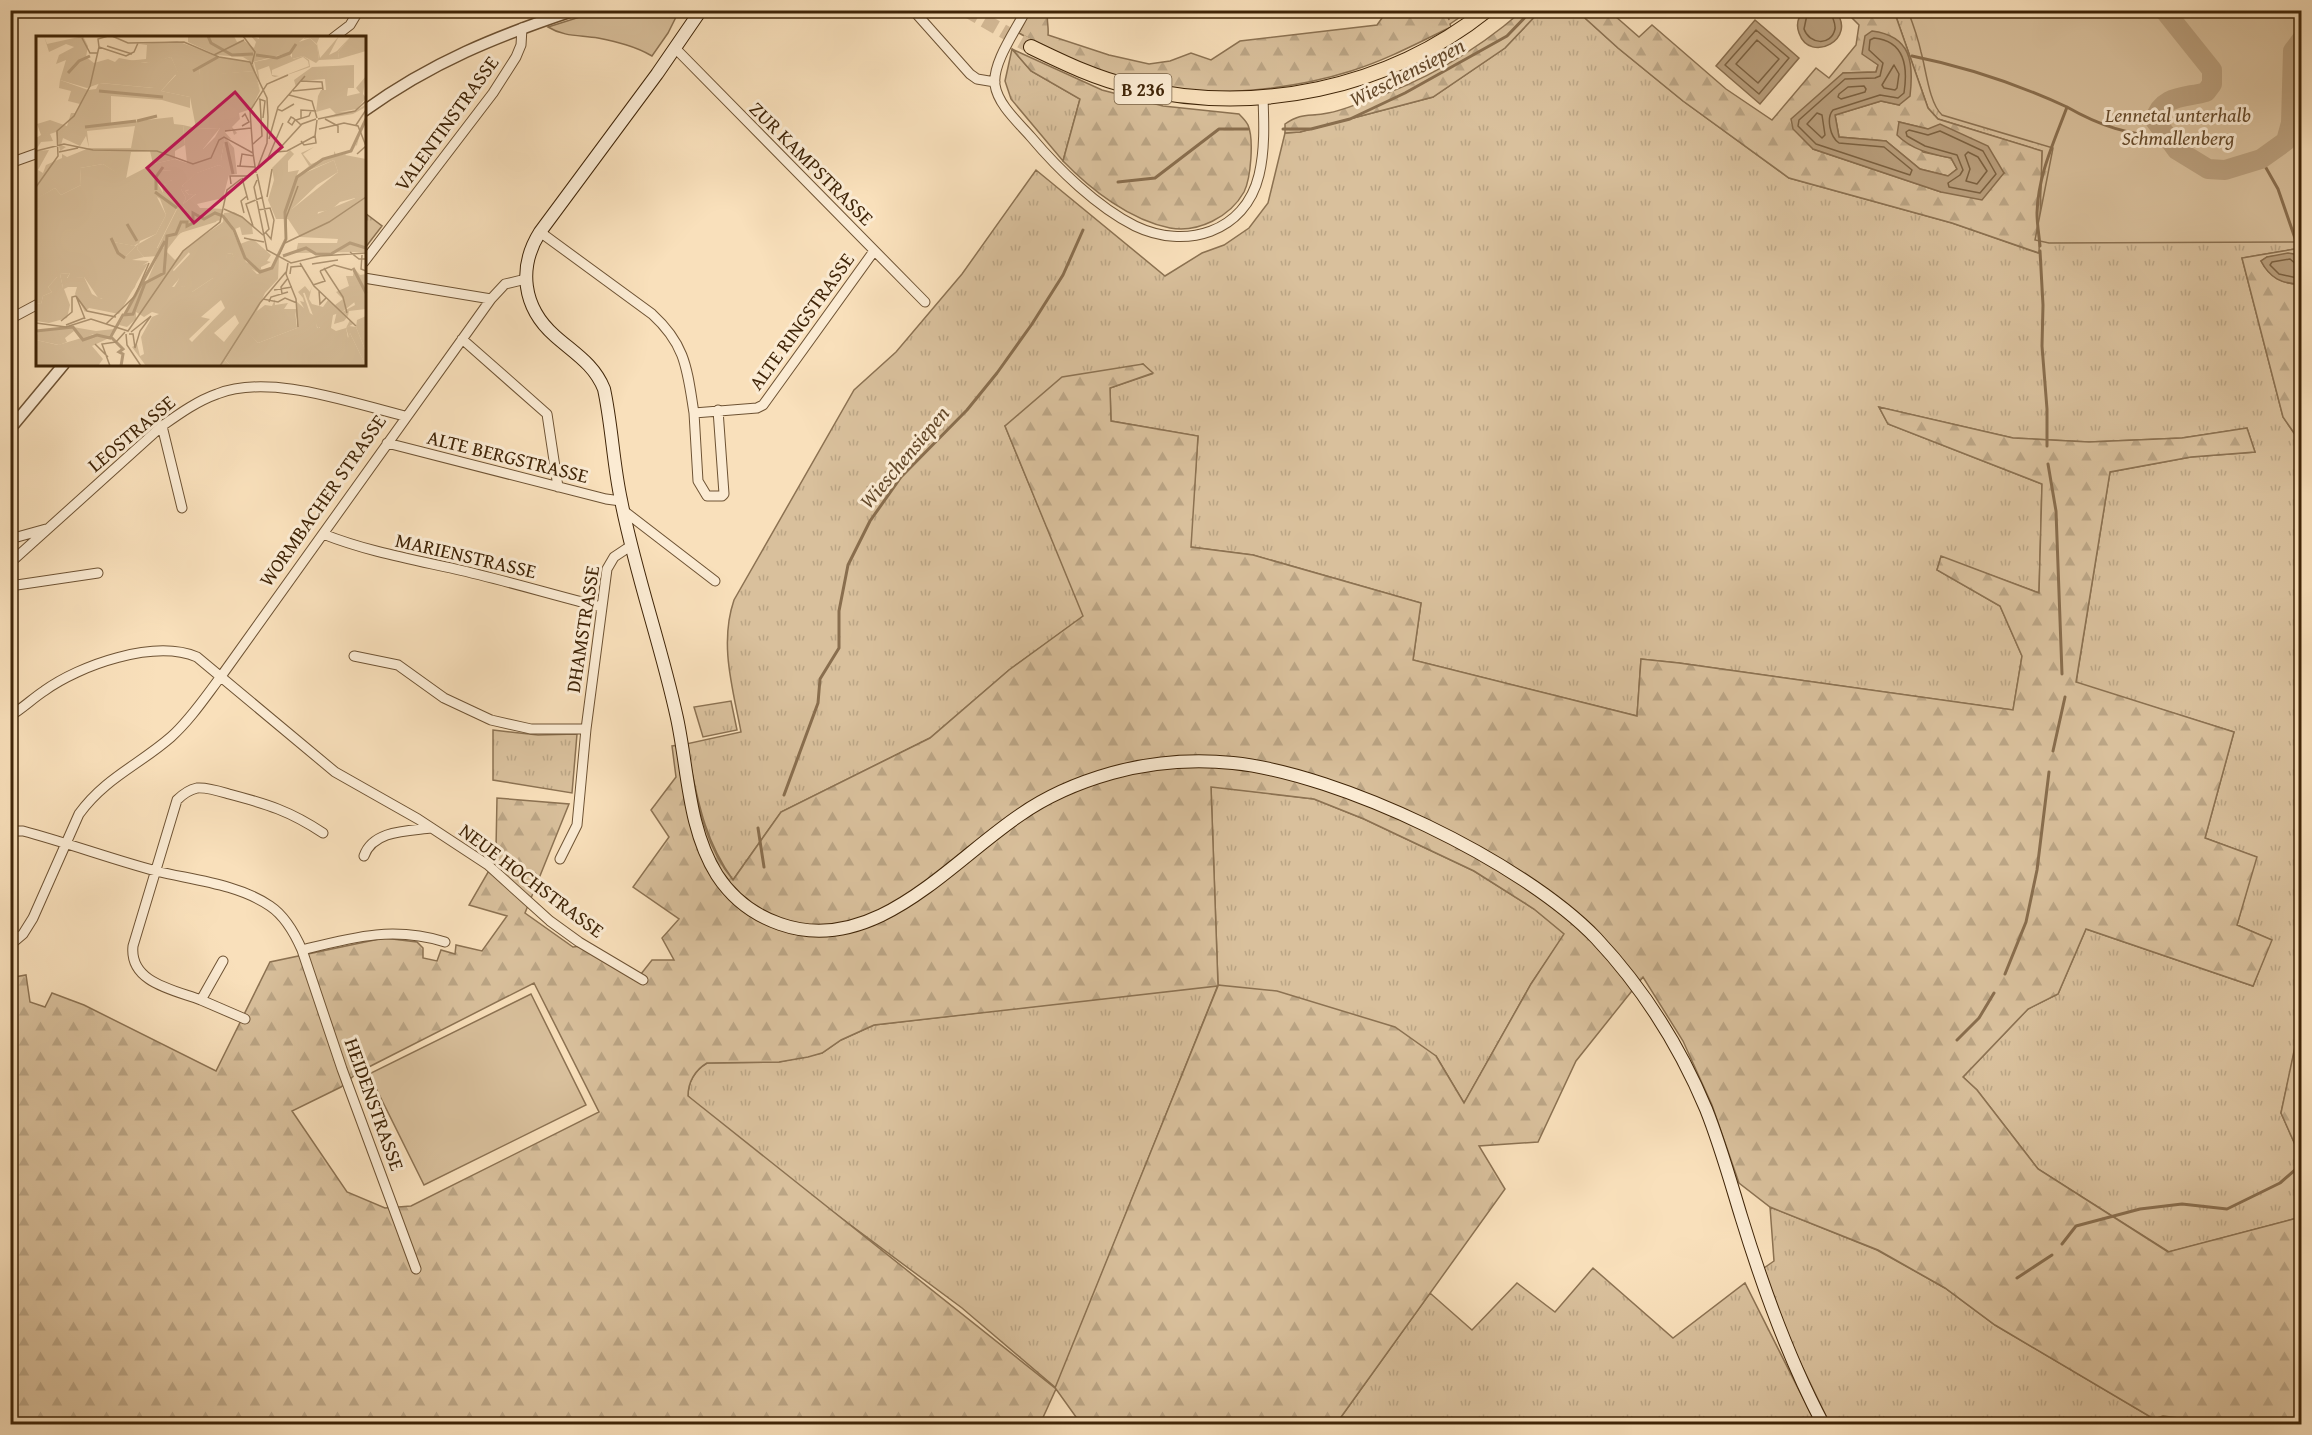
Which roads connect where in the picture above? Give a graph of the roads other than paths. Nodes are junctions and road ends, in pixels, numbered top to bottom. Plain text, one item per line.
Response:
1 (359, 10) edge
2 (364, 10) edge
3 (381, 10) edge
4 (576, 10) edge
5 (701, 10) edge
6 (913, 10) edge
7 (1026, 10) edge
8 (1487, 10) edge
9 (522, 28) junction
10 (336, 36) edge
11 (1031, 47) tunnel mouth
12 (675, 48) junction
13 (994, 82) junction
14 (1263, 98) junction
15 (366, 110) edge
16 (36, 154) edge
17 (10, 163) edge
18 (540, 232) junction
19 (874, 251) junction
20 (366, 259) edge
21 (366, 278) edge
22 (526, 279) junction
23 (491, 299) junction
24 (925, 302) dead end
25 (36, 305) edge
26 (10, 319) edge
27 (462, 339) junction
28 (62, 366) edge
29 (718, 410) junction
30 (694, 413) junction
31 (405, 416) junction
32 (162, 426) junction
33 (10, 429) edge
34 (387, 444) junction
35 (558, 487) junction
36 (622, 506) junction
37 (182, 508) dead end
38 (48, 528) junction
39 (323, 534) junction
40 (10, 539) edge
41 (632, 545) junction
42 (10, 563) edge
43 (98, 573) dead end
44 (715, 581) dead end
45 (10, 586) edge
46 (601, 607) junction
47 (354, 656) dead end
48 (222, 675) junction
49 (10, 716) edge
50 (586, 729) junction
51 (430, 828) junction
52 (10, 831) edge
53 (323, 833) dead end
54 (65, 844) junction
55 (364, 856) dead end
56 (560, 859) dead end
57 (155, 871) junction
58 (445, 942) dead end
59 (10, 945) edge
60 (302, 950) junction
61 (224, 961) dead end
62 (643, 980) dead end
63 (201, 1000) junction
64 (244, 1019) dead end
65 (416, 1269) dead end
66 (1823, 1425) edge

1 - 10 street
2 - 3 main road
4 - 9 street
5 - 12 main road
6 - 13 street
7 - 13 street
8 - 14 main road, B 236
9 - 15 street
9 - 20 street, VALENTINSTRASSE
11 - 14 main road, B 236
12 - 18 main road
12 - 19 street, ZUR KAMPSTRASSE
13 - 14 street
16 - 17 street
18 - 22 main road
18 - 30 street
19 - 24 street, ZUR KAMPSTRASSE
19 - 29 street, ALTE RINGSTRASSE
21 - 23 street
22 - 23 street, WORMBACHER STRASSE
22 - 36 main road
23 - 27 street, WORMBACHER STRASSE
25 - 26 street
27 - 31 street, WORMBACHER STRASSE
27 - 35 street
28 - 33 street
29 - 30 street, ALTE RINGSTRASSE
29 - 30 street
31 - 32 street, LEOSTRASSE
31 - 34 street, WORMBACHER STRASSE
32 - 37 street
32 - 38 street, LEOSTRASSE
34 - 35 street, ALTE BERGSTRASSE
34 - 39 street, WORMBACHER STRASSE
35 - 36 street, ALTE BERGSTRASSE
36 - 41 main road
36 - 44 street
38 - 40 street
38 - 42 street, LEOSTRASSE
39 - 46 street, MARIENSTRASSE
39 - 48 street, WORMBACHER STRASSE
41 - 46 street, DHAMSTRASSE
41 - 66 main road
43 - 45 street
46 - 50 street, DHAMSTRASSE
47 - 50 street
48 - 49 street, NEUE HOCHSTRASSE
48 - 51 street, NEUE HOCHSTRASSE
48 - 54 street, WORMBACHER STRASSE
50 - 56 street, DHAMSTRASSE
51 - 55 street, NEUE HOCHSTRASSE
51 - 62 street, NEUE HOCHSTRASSE
52 - 54 street, HEIDENSTRASSE
53 - 57 street
54 - 57 street, HEIDENSTRASSE
54 - 59 street, WORMBACHER STRASSE
57 - 60 street, HEIDENSTRASSE
57 - 63 street
58 - 60 street
60 - 65 street, HEIDENSTRASSE
61 - 63 street
63 - 64 street

